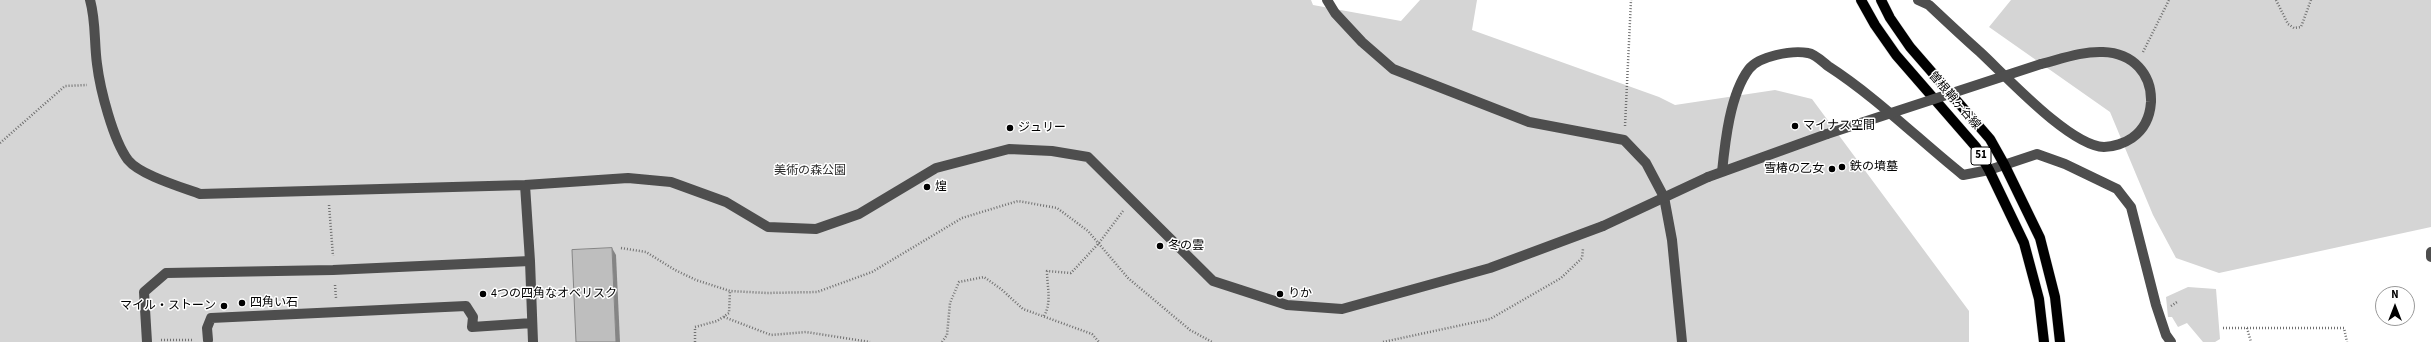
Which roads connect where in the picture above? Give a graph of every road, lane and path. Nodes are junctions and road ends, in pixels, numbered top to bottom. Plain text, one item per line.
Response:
1 (90, 0) edge
2 (1327, 0) edge
3 (1631, 0) edge
4 (1861, 0) edge
5 (1881, 0) edge
6 (1918, 0) edge
7 (2169, 0) edge
8 (2276, 0) edge
9 (2311, 0) edge
10 (1932, 3) edge
11 (2137, 63) junction
12 (101, 84) junction
13 (1624, 140) junction
14 (0, 143) edge
15 (2004, 164) junction
16 (1989, 170) junction
17 (1722, 172) junction
18 (525, 185) junction
19 (1132, 200) junction
20 (329, 208) dead end
21 (1584, 234) junction
22 (1099, 243) junction
23 (621, 248) dead end
24 (2431, 252) edge
25 (333, 256) dead end
26 (2431, 257) edge
27 (530, 261) junction
28 (333, 270) junction
29 (730, 291) junction
30 (338, 312) junction
31 (1044, 316) junction
32 (724, 317) junction
33 (532, 324) junction
34 (2222, 328) dead end
35 (2247, 328) junction
36 (208, 340) joint
37 (146, 341) edge
38 (533, 342) edge
39 (695, 342) edge
40 (870, 342) edge
41 (942, 342) edge
42 (1099, 342) edge
43 (1212, 342) edge
44 (1383, 342) edge
45 (1682, 342) edge
46 (2044, 342) edge
47 (2060, 342) edge
48 (2171, 342) edge
49 (2251, 342) edge
50 (2347, 342) edge

1 - 12 street
2 - 13 street
3 - 13 path
4 - 16 main road, 曽根鞘ヶ谷線 / 51
5 - 15 main road, 曽根鞘ヶ谷線 / 51
6 - 10 street
7 - 11 path
8 - 9 path
10 - 11 street
11 - 17 street, bridge
12 - 14 path
12 - 18 street
13 - 45 street
15 - 16 street
15 - 47 main road, 曽根鞘ヶ谷線 / 51
15 - 48 street
16 - 17 street
16 - 46 main road, 曽根鞘ヶ谷線 / 51
17 - 21 street, bridge
18 - 19 street
18 - 27 street
19 - 21 street
19 - 22 path
20 - 25 path
21 - 44 path
22 - 29 path
22 - 31 path
22 - 43 path
23 - 29 path
24 - 26 street
27 - 28 street
27 - 33 street
28 - 30 path
28 - 37 street
29 - 32 path
30 - 33 street
30 - 36 street
31 - 41 path
31 - 42 path
32 - 39 path
32 - 40 path
33 - 38 street
34 - 35 path
35 - 49 path
35 - 50 path
36 - 37 path

